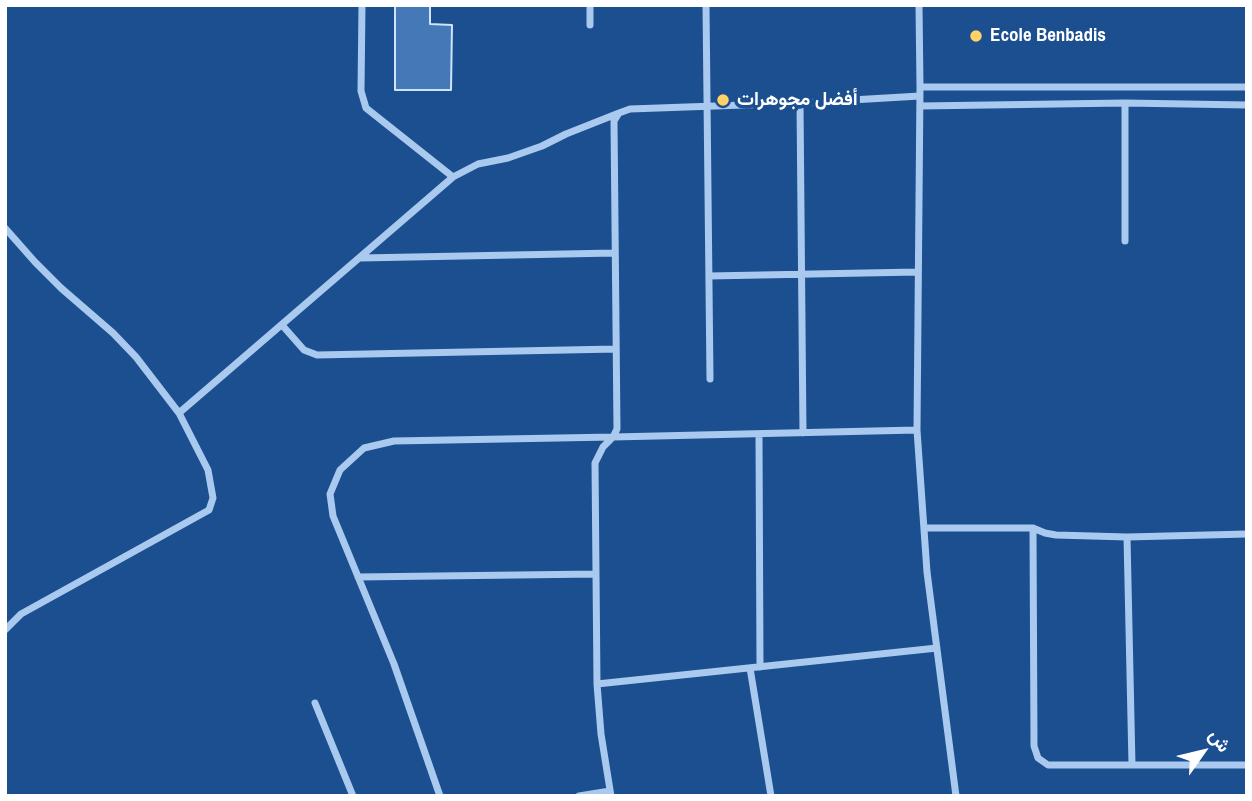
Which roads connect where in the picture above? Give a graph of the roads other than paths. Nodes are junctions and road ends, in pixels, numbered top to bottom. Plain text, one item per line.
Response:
1 (362, 5) edge
2 (590, 5) edge
3 (706, 5) edge
4 (919, 5) edge
5 (590, 24) dead end
6 (1247, 87) edge
7 (920, 92) junction
8 (800, 103) junction
9 (1125, 103) junction
10 (1247, 105) edge
11 (706, 106) junction
12 (920, 106) junction
13 (619, 113) junction
14 (453, 177) junction
15 (5, 228) edge
16 (1125, 241) dead end
17 (615, 253) junction
18 (360, 258) junction
19 (917, 272) junction
20 (801, 275) junction
21 (709, 276) junction
22 (282, 325) junction
23 (616, 349) junction
24 (710, 379) dead end
25 (179, 413) junction
26 (917, 430) junction
27 (803, 433) junction
28 (759, 434) junction
29 (612, 438) junction
30 (924, 528) junction
31 (1032, 528) junction
32 (1247, 534) edge
33 (1127, 537) junction
34 (596, 574) junction
35 (358, 577) junction
36 (5, 630) edge
37 (937, 648) junction
38 (760, 667) junction
39 (750, 668) junction
40 (597, 684) junction
41 (315, 703) dead end
42 (1132, 765) junction
43 (1247, 765) edge
44 (610, 793) edge
45 (353, 796) edge
46 (440, 796) edge
47 (579, 796) edge
48 (771, 796) edge
49 (956, 796) edge

1 - 14 street
2 - 5 street
3 - 11 street
4 - 7 street
6 - 7 street
7 - 8 street
7 - 12 street
8 - 11 street
8 - 20 street
9 - 10 street
9 - 12 street
9 - 16 street
11 - 13 street
11 - 21 street
12 - 19 street
13 - 14 street
13 - 17 street
14 - 18 street
15 - 25 street
17 - 18 street
17 - 23 street
18 - 22 street
19 - 20 street
19 - 26 street
20 - 21 street
20 - 27 street
21 - 24 street
22 - 23 street
22 - 25 street
23 - 29 street
25 - 36 street
26 - 27 street
26 - 30 street
27 - 28 street
28 - 29 street
28 - 38 street
29 - 34 street
29 - 35 street
30 - 31 street
30 - 37 street
31 - 33 street
31 - 42 street
32 - 33 street
33 - 42 street
34 - 35 street
34 - 40 street
35 - 46 street
37 - 38 street
37 - 49 street
38 - 39 street
39 - 40 street
39 - 48 street
40 - 44 street
41 - 45 street
42 - 43 street
44 - 47 street

